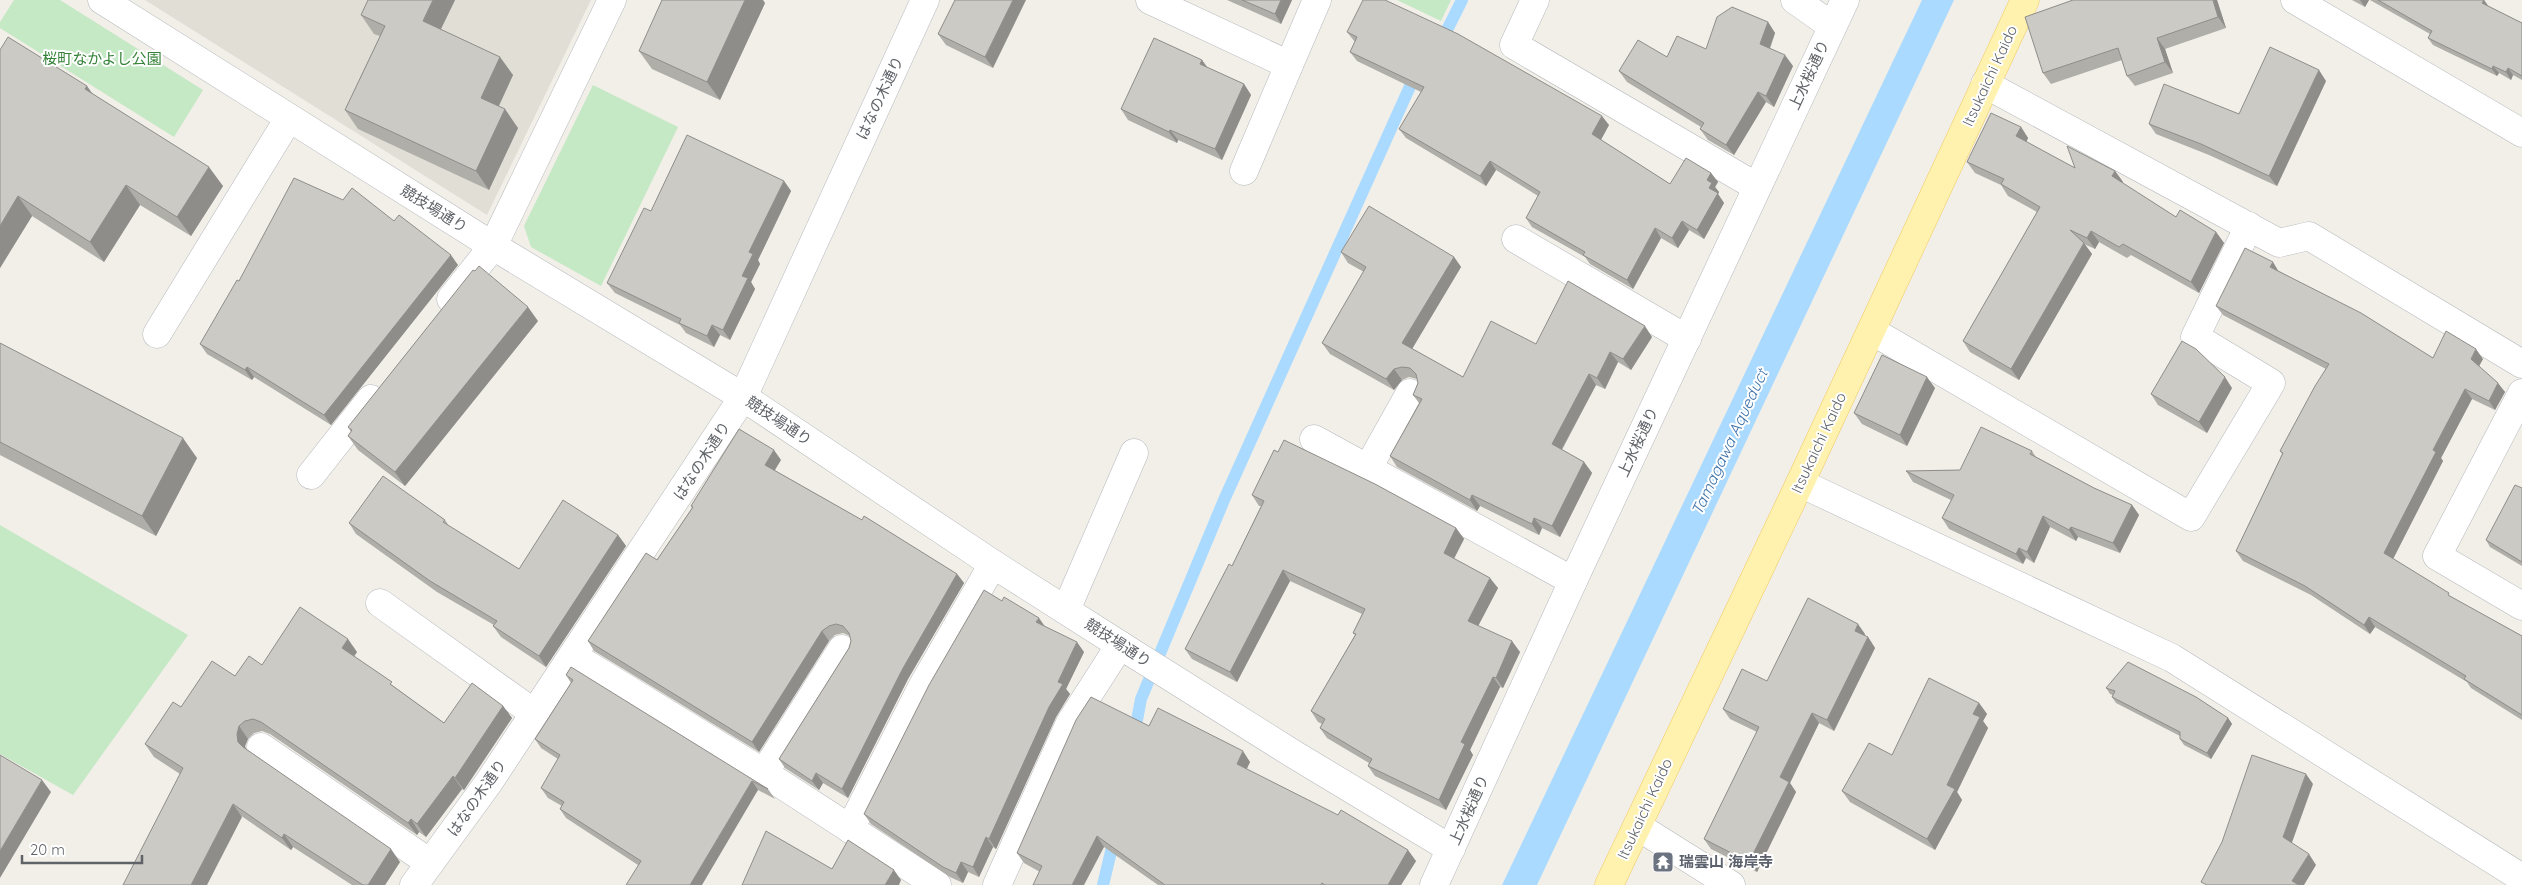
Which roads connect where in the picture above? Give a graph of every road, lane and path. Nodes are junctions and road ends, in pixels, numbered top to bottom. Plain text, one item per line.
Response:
1 (102, 0) edge
2 (612, 0) edge
3 (925, 0) edge
4 (1150, 0) edge
5 (1318, 0) edge
6 (1535, 0) edge
7 (1795, 0) edge
8 (1845, 0) edge
9 (2025, 0) edge
10 (2295, 0) edge
11 (1832, 26) junction
12 (1289, 65) junction
13 (1986, 84) junction
14 (289, 118) junction
15 (2522, 133) edge
16 (1244, 171) dead end
17 (1757, 187) junction
18 (2249, 226) junction
19 (1516, 238) dead end
20 (493, 246) junction
21 (432, 322) edge
22 (1872, 330) junction
23 (157, 334) dead end
24 (1687, 340) junction
25 (2522, 364) edge
26 (384, 383) edge
27 (1410, 393) dead end
28 (2522, 393) edge
29 (743, 397) junction
30 (1314, 439) dead end
31 (1134, 453) dead end
32 (1368, 468) junction
33 (311, 475) dead end
34 (1800, 483) junction
35 (993, 564) junction
36 (1573, 581) junction
37 (380, 603) dead end
38 (2522, 606) edge
39 (1066, 610) junction
40 (842, 649) dead end
41 (1125, 649) junction
42 (573, 656) junction
43 (534, 713) junction
44 (261, 747) dead end
45 (764, 773) junction
46 (1637, 826) junction
47 (850, 829) junction
48 (1451, 849) junction
49 (424, 878) edge
50 (2522, 879) edge
51 (937, 885) edge
52 (997, 885) edge
53 (1434, 885) edge
54 (1609, 885) edge
55 (1731, 885) edge
56 (2519, 885) edge

1 - 14 street, 競技場通り
2 - 20 street
3 - 29 street, はなの木通り
4 - 12 street
5 - 12 street
6 - 17 street
7 - 11 street
8 - 11 street, 上水桜通り
9 - 13 main road, Itsukaichi Kaido
10 - 15 street
11 - 17 street, 上水桜通り
12 - 16 street
13 - 18 street
13 - 22 main road, Itsukaichi Kaido
14 - 20 street, 競技場通り
14 - 23 street
17 - 24 street, 上水桜通り
18 - 22 street
18 - 25 street
19 - 24 street
20 - 21 street
20 - 29 street, 競技場通り
22 - 34 main road, Itsukaichi Kaido
24 - 36 street, 上水桜通り
26 - 33 street
27 - 32 street
28 - 38 street
29 - 35 street, 競技場通り
29 - 42 street, はなの木通り
30 - 32 street
31 - 39 street
32 - 36 street
34 - 46 main road, Itsukaichi Kaido
34 - 50 street
35 - 39 street, 競技場通り
35 - 47 street
36 - 48 street, 上水桜通り
37 - 43 street
39 - 41 street, 競技場通り
40 - 45 street
41 - 48 street, 競技場通り
41 - 52 street
42 - 43 street, はなの木通り
42 - 45 street
43 - 49 street, はなの木通り
44 - 49 street
45 - 47 street
46 - 54 main road, Itsukaichi Kaido
46 - 55 street
47 - 51 street
48 - 53 street, 上水桜通り
50 - 56 street

